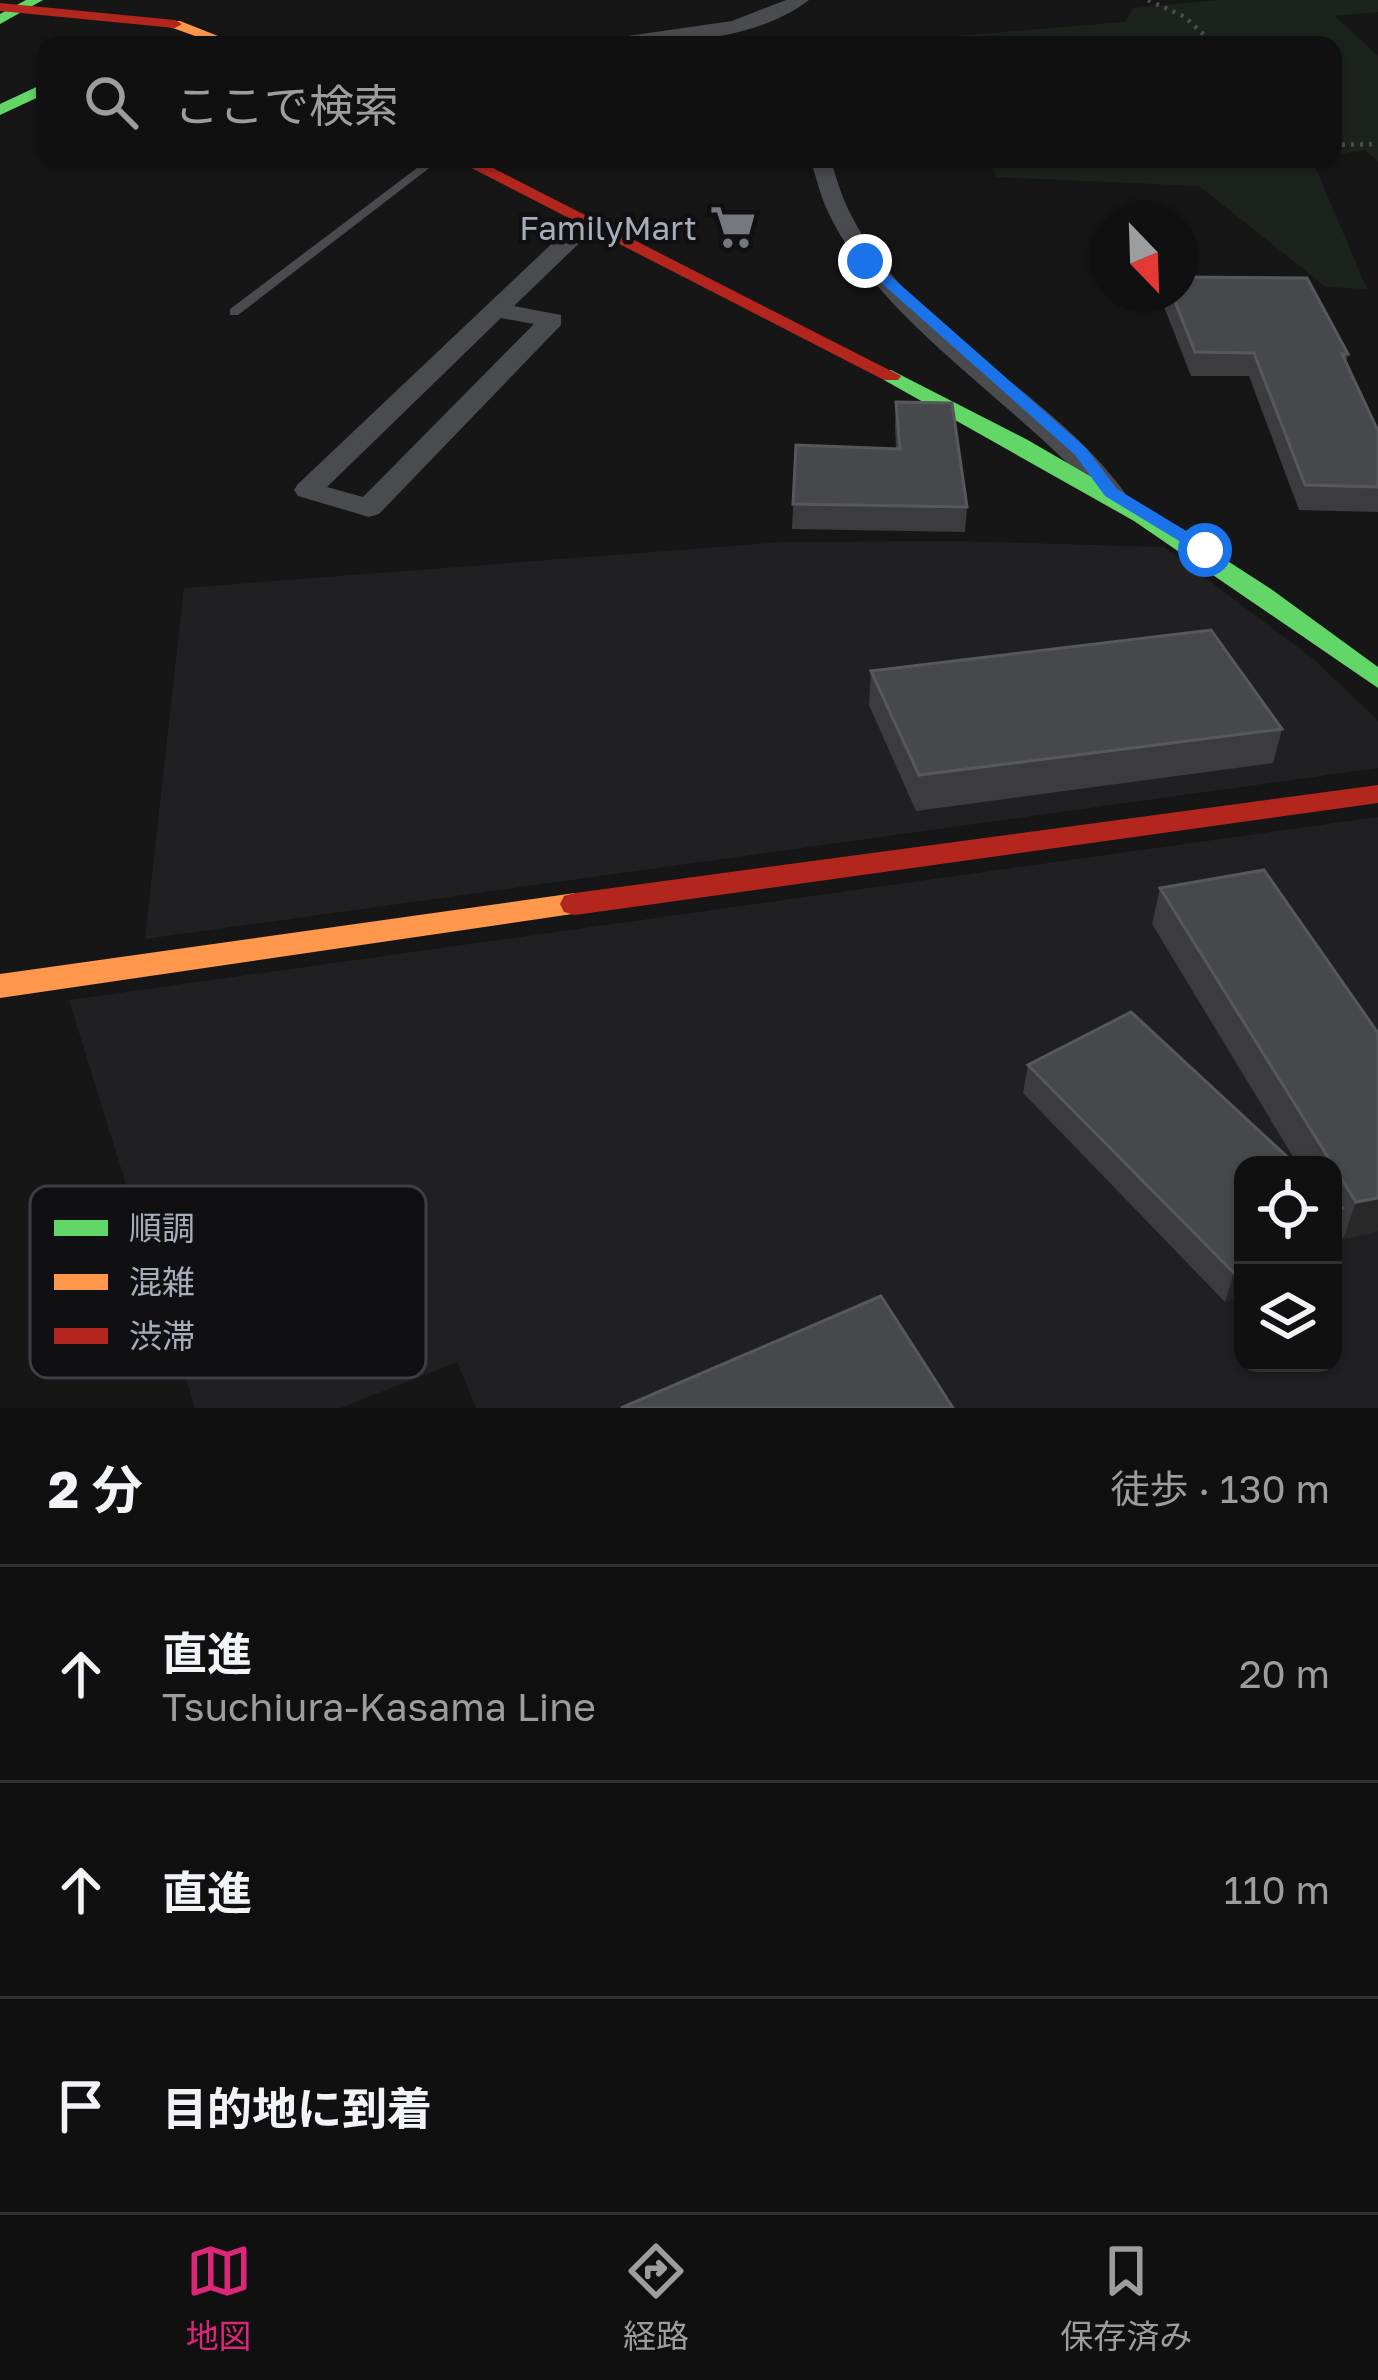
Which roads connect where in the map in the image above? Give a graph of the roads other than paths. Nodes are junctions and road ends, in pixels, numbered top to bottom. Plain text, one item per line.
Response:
1 (801, 0) edge
2 (16, 7) edge
3 (211, 8) dead end
4 (732, 19) junction
5 (175, 24) junction
6 (151, 36) edge
7 (209, 36) edge
8 (646, 36) edge
9 (746, 36) edge
10 (36, 92) edge
11 (0, 110) edge
12 (424, 168) edge
13 (479, 168) edge
14 (822, 168) edge
15 (588, 222) junction
16 (496, 310) junction
17 (235, 313) dead end
18 (1111, 493) junction
19 (1378, 680) edge
20 (1378, 794) edge
21 (0, 986) edge

1 - 4 street
2 - 5 main road
3 - 5 main road
4 - 8 street
4 - 9 street
5 - 6 main road
5 - 7 main road
10 - 11 main road
12 - 17 lane
13 - 15 main road
14 - 18 street
15 - 16 street
15 - 18 main road
16 - 16 street
18 - 19 main road
20 - 21 main road

